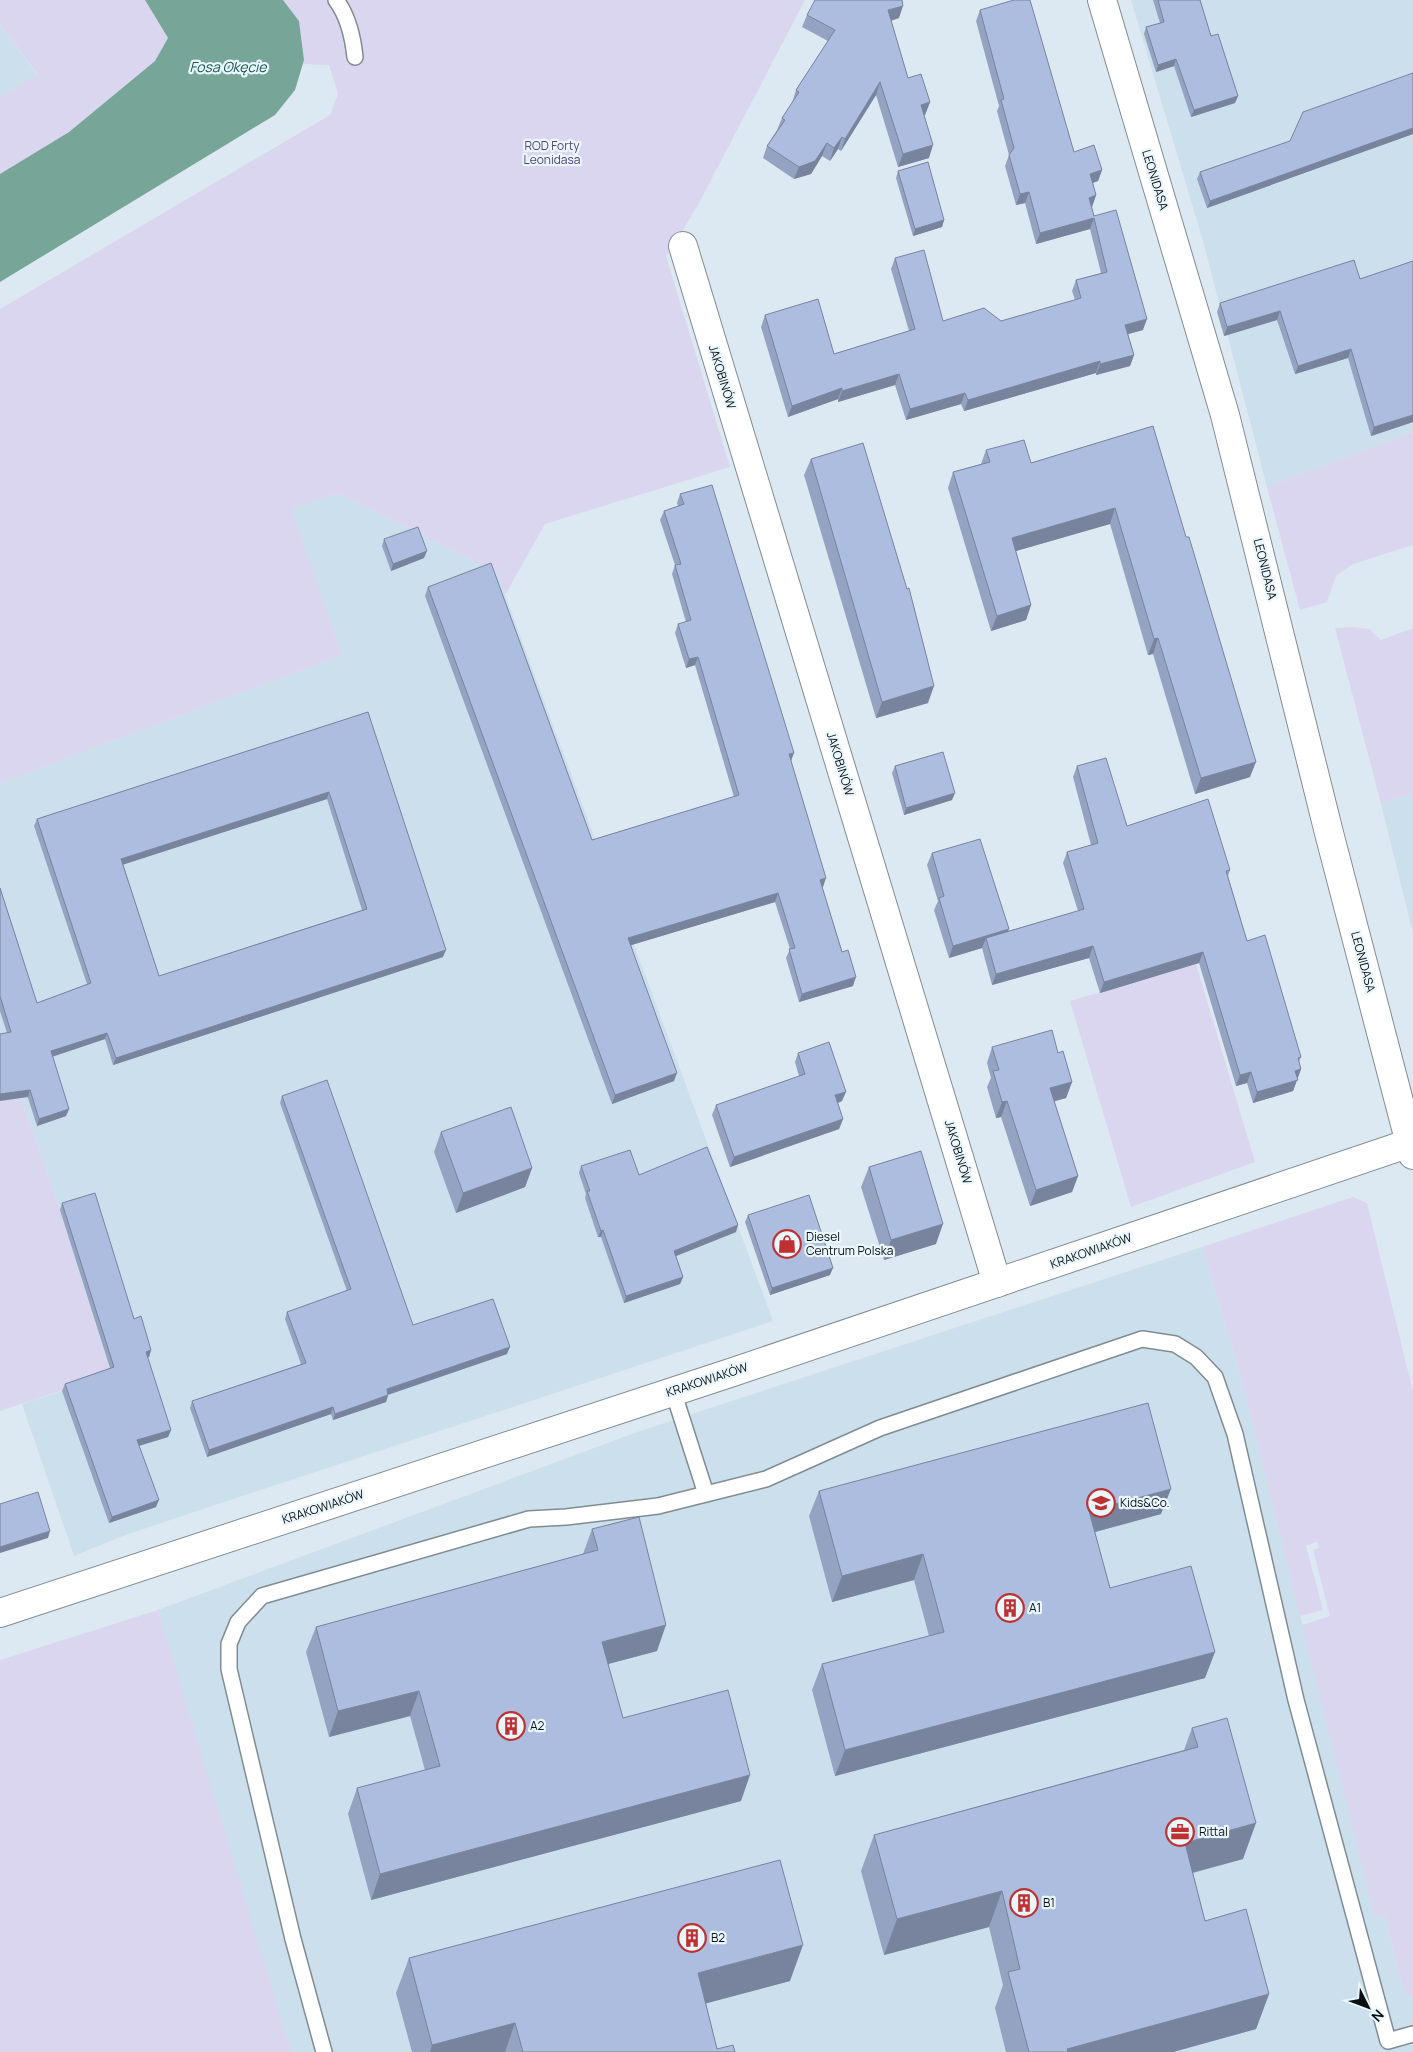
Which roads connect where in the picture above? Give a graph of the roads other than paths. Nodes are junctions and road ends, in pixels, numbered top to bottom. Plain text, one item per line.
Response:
1 (336, 0) edge
2 (1102, 0) edge
3 (355, 57) dead end
4 (683, 246) dead end
5 (1412, 1147) edge
6 (997, 1283) junction
7 (673, 1390) junction
8 (706, 1494) junction
9 (0, 1613) edge
10 (1413, 2034) edge
11 (1390, 2046) edge
12 (324, 2052) edge

1 - 3 lane
2 - 5 street, LEONIDASA
4 - 6 street, JAKOBINÓW
5 - 6 street, KRAKOWIAKÓW
6 - 7 street, KRAKOWIAKÓW
7 - 8 lane
7 - 9 street, KRAKOWIAKÓW
8 - 11 lane
8 - 12 lane
10 - 11 lane

